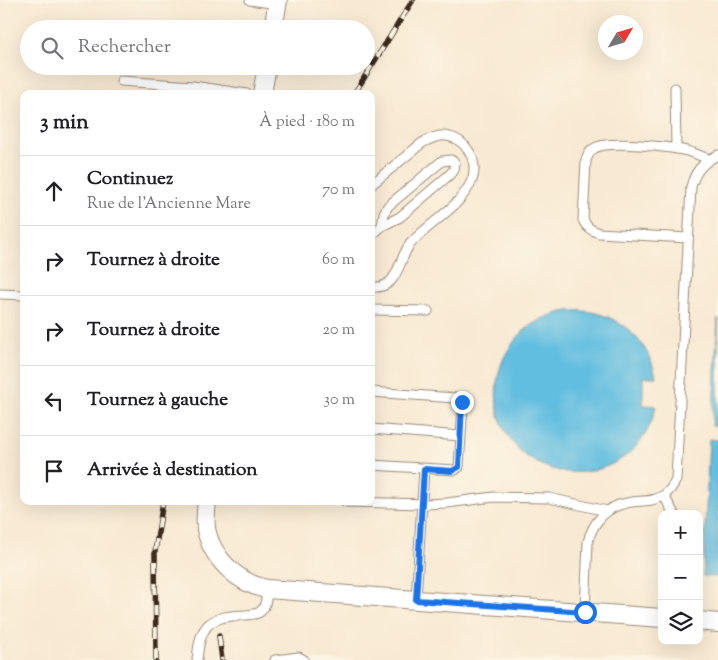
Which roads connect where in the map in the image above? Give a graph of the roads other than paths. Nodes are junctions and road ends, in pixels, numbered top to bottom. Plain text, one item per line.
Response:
1 (250, 0) edge
2 (278, 2) edge
3 (275, 20) edge
4 (265, 75) edge
5 (121, 81) dead end
6 (675, 88) dead end
7 (220, 90) edge
8 (263, 90) edge
9 (676, 149) junction
10 (718, 156) edge
11 (709, 159) junction
12 (375, 182) edge
13 (382, 226) junction
14 (375, 232) edge
15 (688, 238) junction
16 (375, 288) edge
17 (0, 294) edge
18 (20, 295) edge
19 (375, 310) edge
20 (428, 311) dead end
21 (375, 392) edge
22 (375, 429) edge
23 (461, 436) junction
24 (375, 466) edge
25 (424, 469) junction
26 (664, 496) junction
27 (375, 503) edge
28 (422, 504) junction
29 (207, 505) edge
30 (672, 510) edge
31 (607, 511) junction
32 (266, 589) junction
33 (416, 600) junction
34 (585, 612) junction
35 (658, 618) edge
36 (703, 621) edge
37 (718, 623) edge
38 (197, 660) edge
39 (275, 660) edge
40 (304, 660) edge

1 - 2 lane
2 - 3 street
4 - 8 street
5 - 7 lane
6 - 9 lane
9 - 11 lane
9 - 15 lane
10 - 11 lane
11 - 15 lane
12 - 16 lane
13 - 13 lane
13 - 14 lane
15 - 26 lane
17 - 18 lane
19 - 20 lane
21 - 23 lane
22 - 23 lane
23 - 25 lane
24 - 25 lane
25 - 28 lane
26 - 30 lane
26 - 31 lane
27 - 28 lane
28 - 31 lane
28 - 33 lane
29 - 32 street
31 - 34 lane
32 - 33 street
32 - 38 lane
33 - 34 street
34 - 35 street
36 - 37 street
39 - 40 lane

